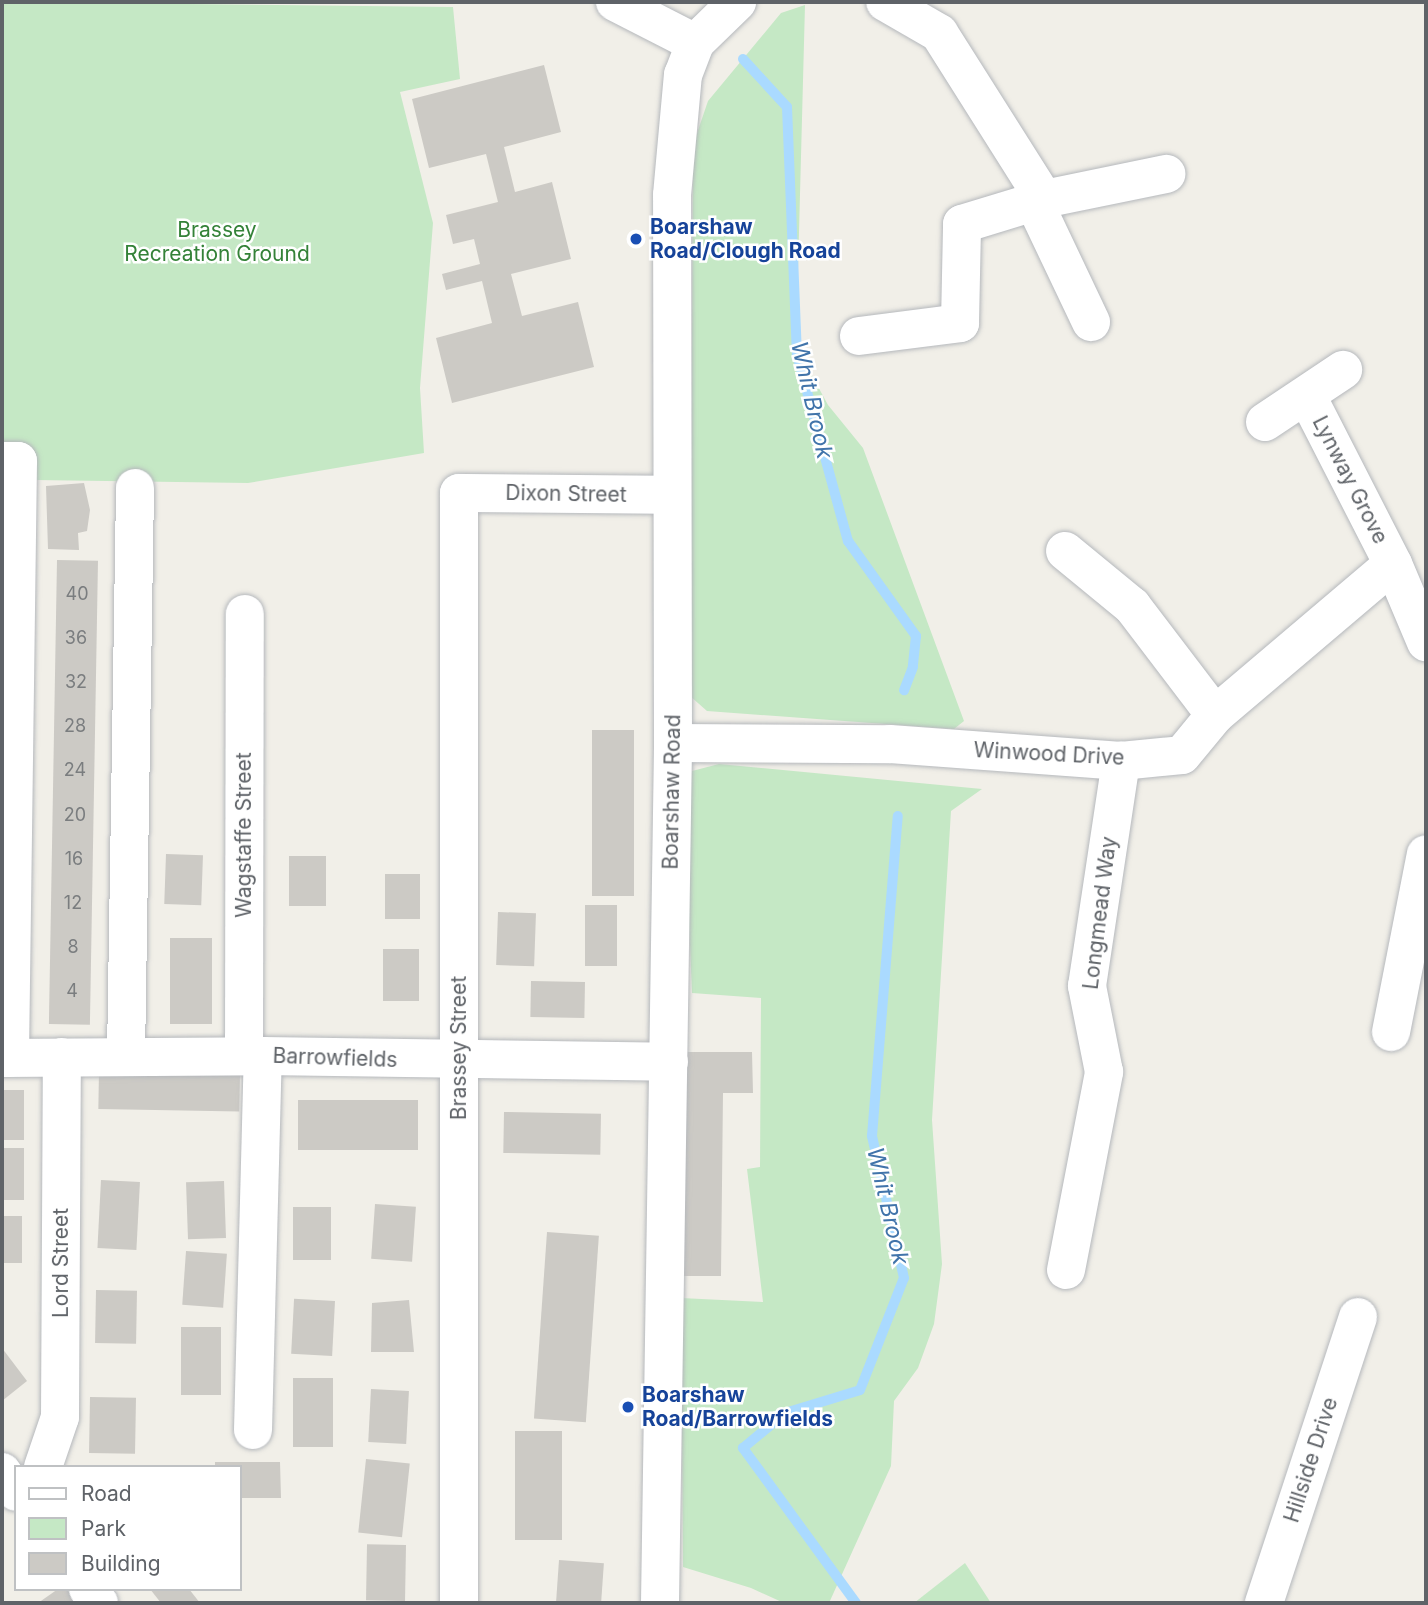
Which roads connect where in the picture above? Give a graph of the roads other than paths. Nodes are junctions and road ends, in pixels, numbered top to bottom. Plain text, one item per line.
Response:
1 (615, 2) edge
2 (737, 2) edge
3 (885, 2) edge
4 (695, 43) junction
5 (1167, 174) dead end
6 (1039, 200) junction
7 (1091, 322) dead end
8 (859, 336) dead end
9 (1343, 370) dead end
10 (1307, 396) junction
11 (1265, 422) dead end
12 (10, 461) edge
13 (135, 488) dead end
14 (459, 493) joint
15 (672, 495) junction
16 (1065, 551) dead end
17 (1393, 564) junction
18 (244, 614) dead end
19 (1426, 642) edge
20 (1215, 715) junction
21 (673, 744) junction
22 (1121, 761) junction
23 (1426, 854) edge
24 (1391, 1032) dead end
25 (253, 1056) junction
26 (62, 1057) junction
27 (126, 1057) junction
28 (6, 1058) edge
29 (459, 1061) junction
30 (669, 1062) junction
31 (1066, 1270) dead end
32 (1358, 1317) dead end
33 (254, 1430) dead end
34 (44, 1465) edge
35 (2, 1472) edge
36 (14, 1489) edge
37 (459, 1603) edge
38 (660, 1603) edge
39 (1264, 1603) edge

1 - 4 street
2 - 4 street, Boarshaw Road
3 - 6 street
4 - 15 street, Boarshaw Road
5 - 6 street
6 - 7 street
6 - 8 street
9 - 10 street
10 - 11 street
10 - 17 street, Lynway Grove
12 - 28 street
13 - 27 street
14 - 15 street, Dixon Street
14 - 29 street, Brassey Street
15 - 21 street, Boarshaw Road
16 - 20 street
17 - 19 street, Lynway Grove
17 - 20 street, Winwood Drive
18 - 25 street, Wagstaffe Street
20 - 22 street, Winwood Drive
21 - 22 street, Winwood Drive
21 - 30 street, Boarshaw Road
22 - 31 street, Longmead Way
23 - 24 street
25 - 27 street, Barrowfields
25 - 29 street, Barrowfields
25 - 33 street, Wagstaffe Street
26 - 27 street, Barrowfields
26 - 28 street, Barrowfields
26 - 34 street, Lord Street
29 - 30 street, Barrowfields
29 - 37 street, Brassey Street
30 - 38 street, Boarshaw Road
32 - 39 street, Hillside Drive
35 - 36 street

